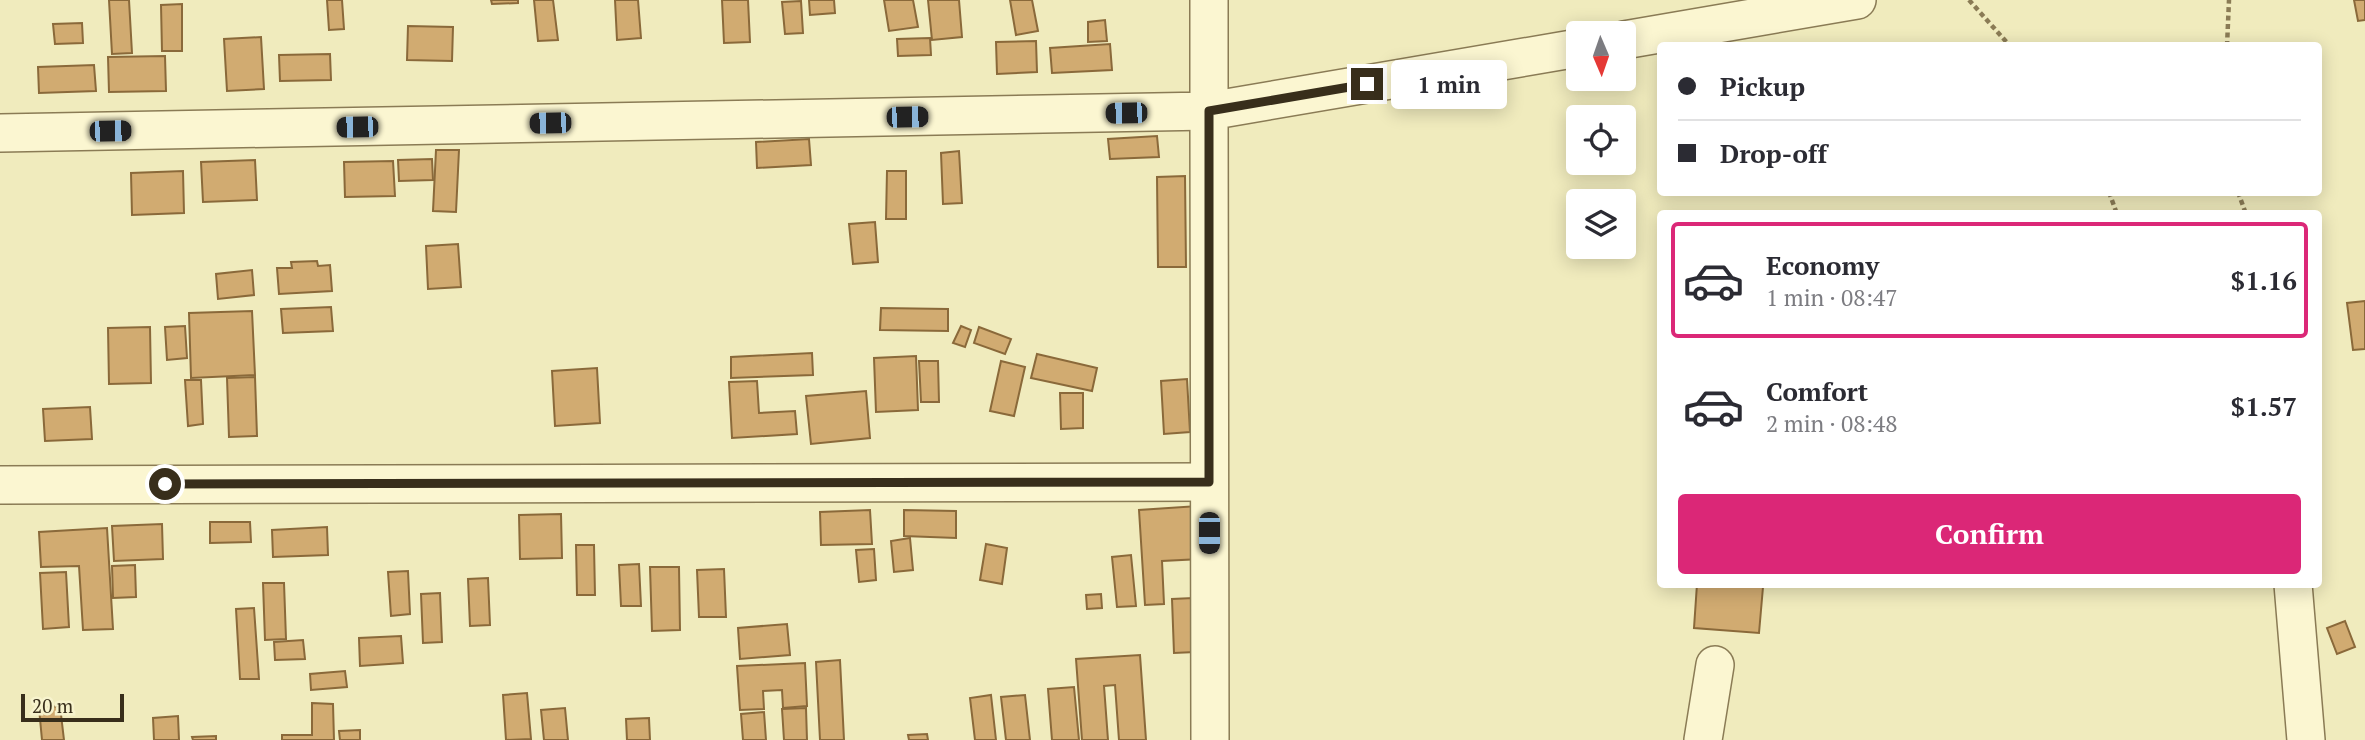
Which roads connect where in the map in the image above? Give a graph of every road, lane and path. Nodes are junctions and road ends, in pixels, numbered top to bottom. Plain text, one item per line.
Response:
1 (1209, 0) edge
2 (1857, 0) edge
3 (1969, 0) edge
4 (2229, 0) edge
5 (1636, 38) edge
6 (2006, 42) edge
7 (2227, 42) edge
8 (1566, 50) edge
9 (1209, 111) junction
10 (0, 133) edge
11 (1209, 482) junction
12 (0, 485) edge
13 (2293, 588) edge
14 (1714, 665) dead end
15 (1210, 740) edge
16 (1703, 740) edge
17 (2306, 740) edge

1 - 9 street
2 - 5 street
3 - 6 path
4 - 7 path
8 - 9 street
9 - 10 street
9 - 11 street
11 - 12 street
11 - 15 street
13 - 17 street
14 - 16 street

